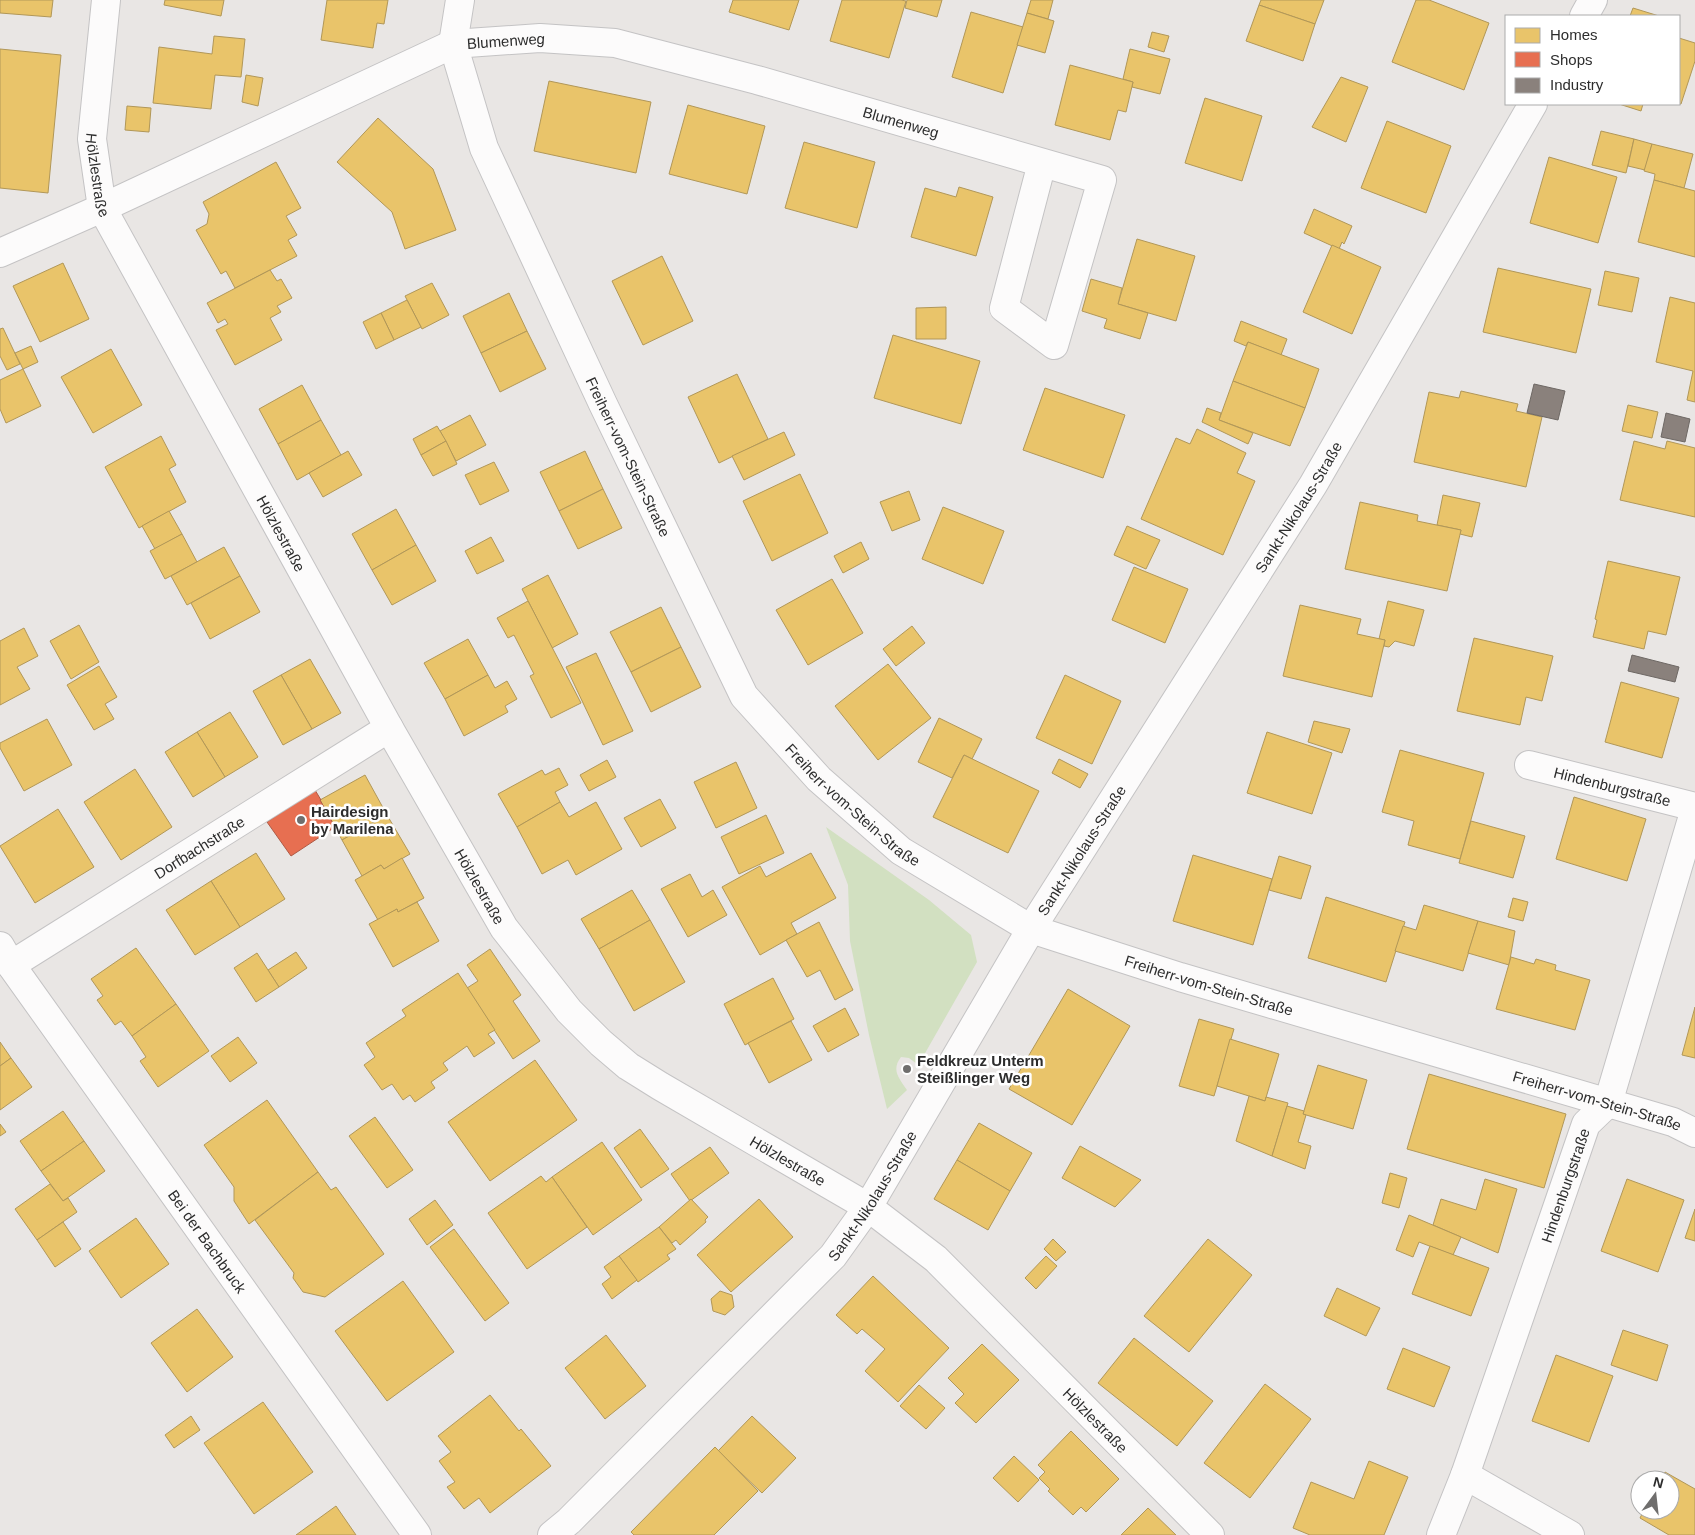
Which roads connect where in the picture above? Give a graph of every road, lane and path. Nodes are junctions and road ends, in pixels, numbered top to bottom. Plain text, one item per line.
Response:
1 (106, 0) edge
2 (460, 0) edge
3 (1593, 0) edge
4 (1585, 15) edge
5 (453, 44) junction
6 (1532, 105) edge
7 (1042, 163) junction
8 (102, 208) junction
9 (0, 253) edge
10 (389, 728) junction
11 (1529, 764) dead end
12 (1695, 808) edge
13 (1032, 929) junction
14 (5, 956) edge
15 (1608, 1103) junction
16 (1695, 1133) edge
17 (868, 1207) junction
18 (1465, 1475) junction
19 (417, 1535) edge
20 (552, 1535) edge
21 (1210, 1535) edge
22 (1441, 1535) edge
23 (1570, 1535) edge

1 - 8 street, Hölzlestraße
2 - 5 street, Freiherr-vom-Stein-Straße
3 - 4 street
5 - 7 street, Blumenweg
5 - 8 street, Blumenweg
5 - 13 street, Freiherr-vom-Stein-Straße
6 - 13 street, Sankt-Nikolaus-Straße
7 - 7 street, Blumenweg
8 - 9 street, Blumenweg
8 - 10 street, Hölzlestraße
10 - 14 street, Dorfbachstraße
10 - 17 street, Hölzlestraße
11 - 12 street, Hindenburgstraße
12 - 15 street, Hindenburgstraße
13 - 15 street, Freiherr-vom-Stein-Straße
13 - 17 street, Sankt-Nikolaus-Straße
14 - 19 street, Bei der Bachbruck
15 - 16 street, Freiherr-vom-Stein-Straße
15 - 18 street, Hindenburgstraße
17 - 20 street, Sankt-Nikolaus-Straße
17 - 21 street, Hölzlestraße
18 - 22 street, Hindenburgstraße
18 - 23 street

